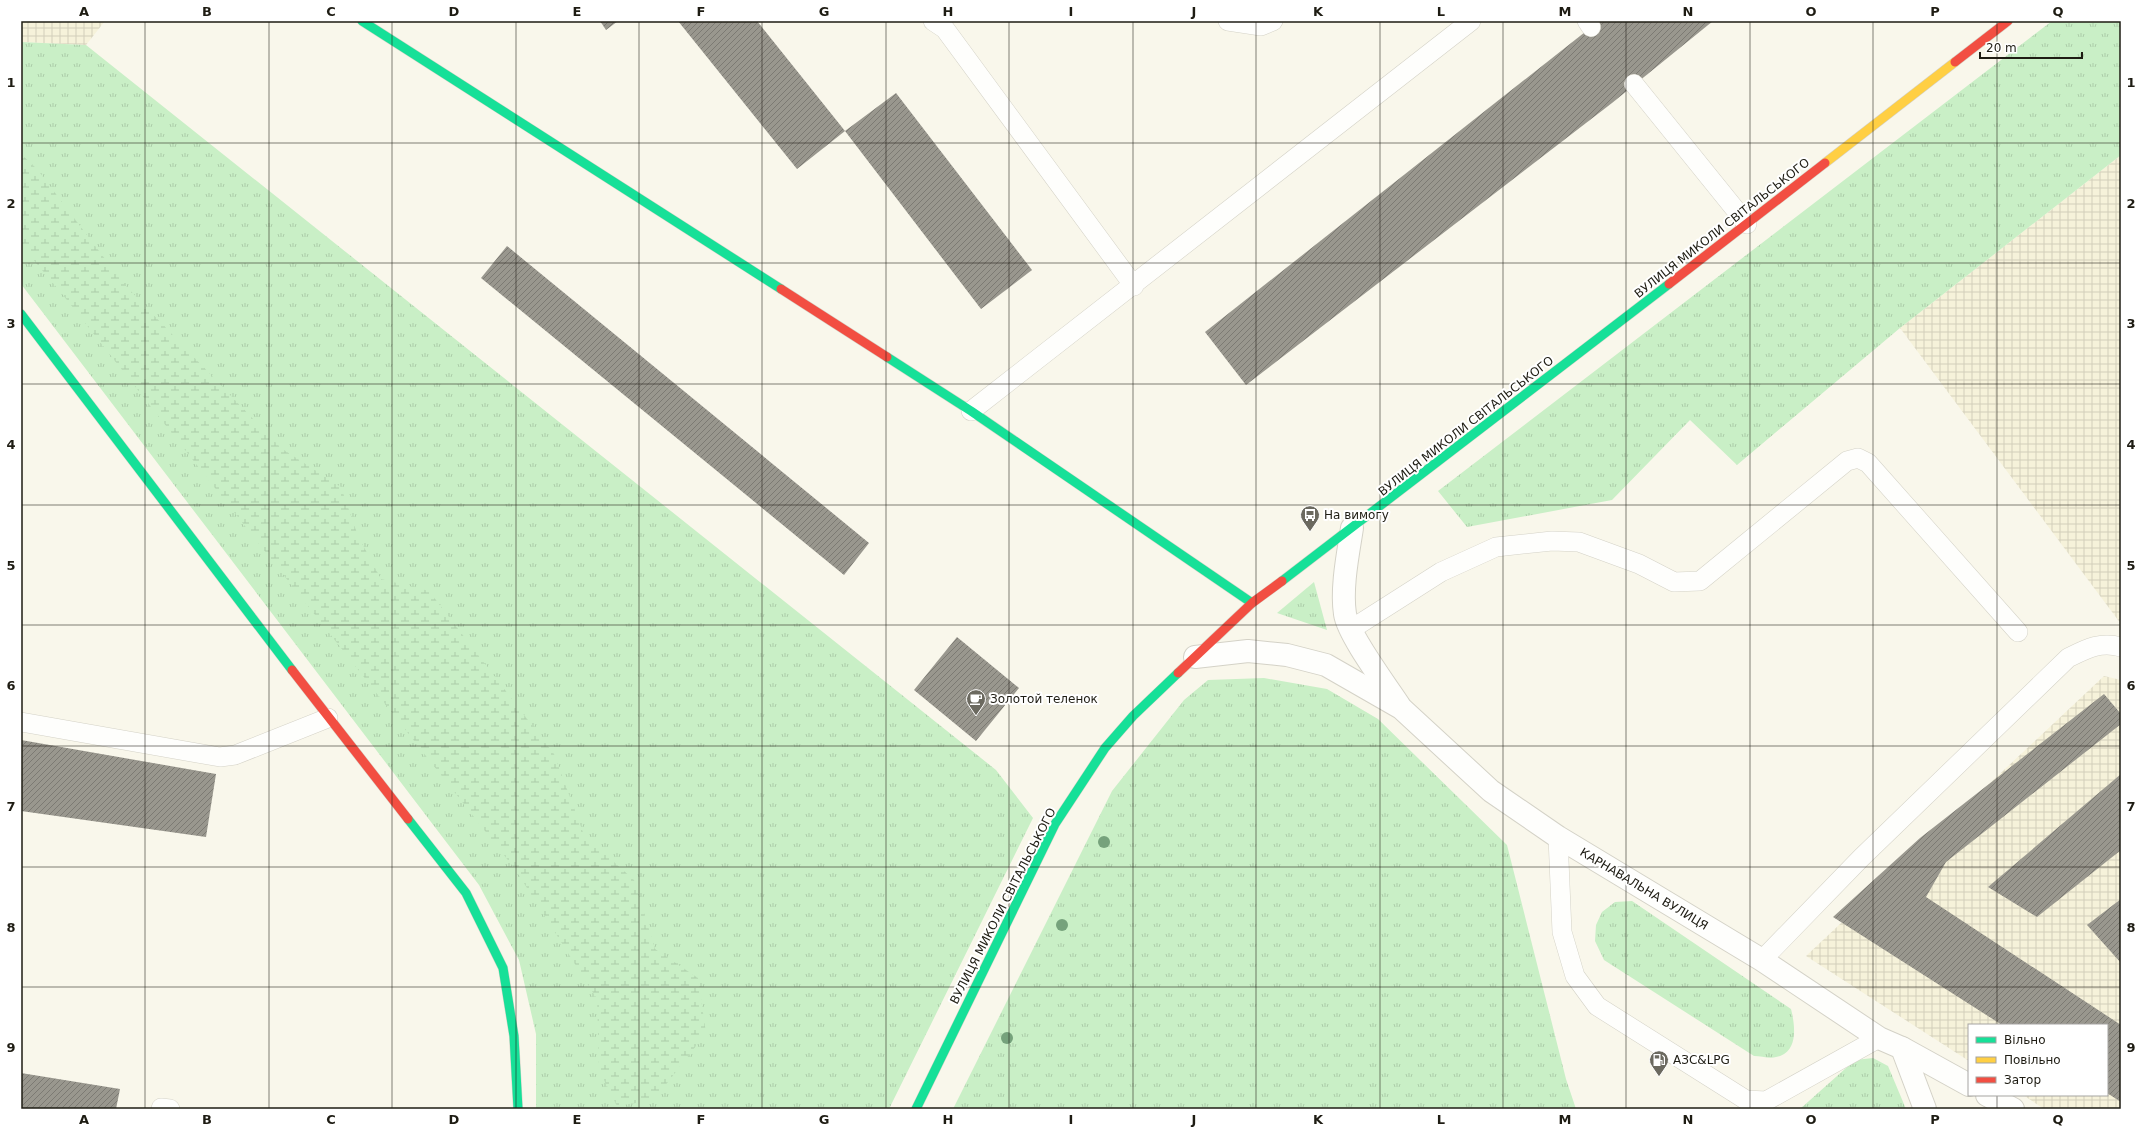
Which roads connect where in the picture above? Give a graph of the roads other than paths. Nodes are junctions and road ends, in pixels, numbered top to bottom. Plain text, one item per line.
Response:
1 (362, 21) edge
2 (933, 21) edge
3 (1228, 21) edge
4 (1273, 21) edge
5 (1471, 21) edge
6 (2008, 21) edge
7 (1634, 84) dead end
8 (1747, 224) junction
9 (1134, 286) junction
10 (21, 314) edge
11 (971, 411) junction
12 (1352, 528) junction
13 (1252, 603) junction
14 (1350, 630) junction
15 (2018, 632) dead end
16 (2121, 647) edge
17 (1195, 657) junction
18 (1401, 708) junction
19 (328, 718) junction
20 (21, 722) edge
21 (1558, 837) junction
22 (1762, 960) junction
23 (1878, 1038) junction
24 (1902, 1048) junction
25 (1968, 1084) edge
26 (1990, 1096) edge
27 (518, 1109) edge
28 (916, 1109) edge
29 (1925, 1109) edge
30 (2013, 1109) edge

1 - 11 street
2 - 9 lane
3 - 4 lane
5 - 9 lane
6 - 8 street, ВУЛИЦЯ МИКОЛИ СВІТАЛЬСЬКОГО
7 - 8 lane
8 - 12 street, ВУЛИЦЯ МИКОЛИ СВІТАЛЬСЬКОГО
9 - 11 lane
10 - 19 street
11 - 13 street
12 - 13 street, ВУЛИЦЯ МИКОЛИ СВІТАЛЬСЬКОГО
12 - 14 street
13 - 17 street, ВУЛИЦЯ МИКОЛИ СВІТАЛЬСЬКОГО
14 - 15 lane
14 - 18 street
16 - 22 lane
17 - 18 street
17 - 28 street, ВУЛИЦЯ МИКОЛИ СВІТАЛЬСЬКОГО
18 - 21 street, КАРНАВАЛЬНА ВУЛИЦЯ
19 - 20 lane
19 - 27 street
21 - 22 street, КАРНАВАЛЬНА ВУЛИЦЯ
21 - 23 lane
22 - 23 street, КАРНАВАЛЬНА ВУЛИЦЯ
23 - 24 street, КАРНАВАЛЬНА ВУЛИЦЯ
24 - 25 street, КАРНАВАЛЬНА ВУЛИЦЯ
24 - 29 street
26 - 30 street

